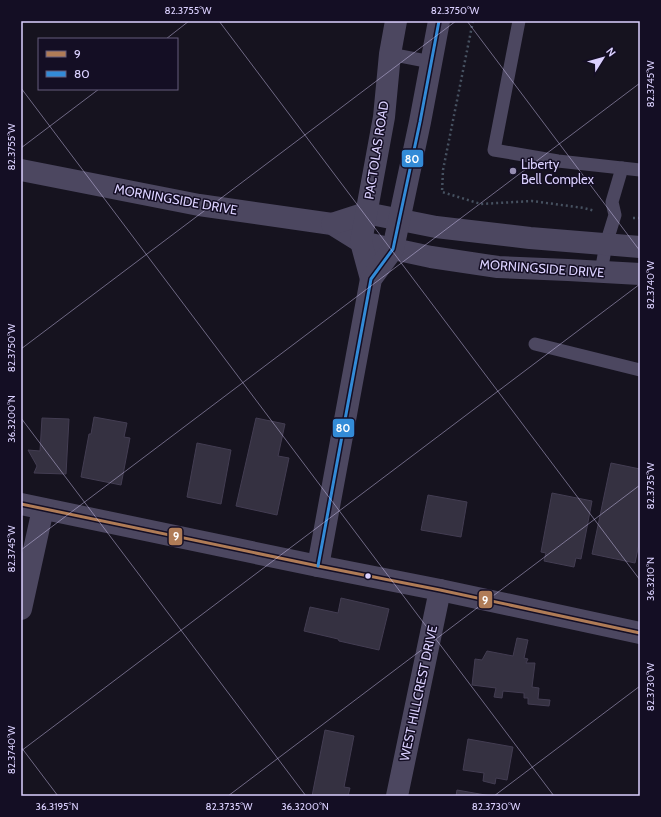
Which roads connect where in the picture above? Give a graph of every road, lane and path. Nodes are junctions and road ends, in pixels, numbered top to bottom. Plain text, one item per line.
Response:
1 (396, 21) edge
2 (439, 21) edge
3 (519, 21) edge
4 (390, 54) junction
5 (431, 62) junction
6 (622, 168) junction
7 (21, 170) edge
8 (640, 170) edge
9 (366, 213) junction
10 (400, 220) junction
11 (332, 224) junction
12 (361, 242) junction
13 (606, 244) junction
14 (640, 247) edge
15 (393, 249) junction
16 (601, 272) junction
17 (640, 274) edge
18 (371, 278) junction
19 (535, 344) dead end
20 (640, 370) edge
21 (21, 504) edge
22 (43, 509) junction
23 (318, 566) junction
24 (440, 590) junction
25 (21, 609) edge
26 (640, 633) edge
27 (397, 796) edge

1 - 4 street, PACTOLAS ROAD
2 - 5 street, PACTOLAS ROAD
3 - 6 lane
4 - 5 lane
4 - 9 street, PACTOLAS ROAD
5 - 10 street, PACTOLAS ROAD
6 - 8 lane
6 - 13 lane
7 - 11 street, MORNINGSIDE DRIVE
9 - 10 street, MORNINGSIDE DRIVE
9 - 11 street, MORNINGSIDE DRIVE
9 - 12 street, PACTOLAS ROAD
10 - 13 street, MORNINGSIDE DRIVE
10 - 15 street, PACTOLAS ROAD
11 - 12 street, MORNINGSIDE DRIVE
12 - 15 street, MORNINGSIDE DRIVE
12 - 18 street, PACTOLAS ROAD
13 - 14 street, MORNINGSIDE DRIVE
13 - 16 lane
15 - 16 street, MORNINGSIDE DRIVE
15 - 18 street, PACTOLAS ROAD
16 - 17 street, MORNINGSIDE DRIVE
18 - 23 street, PACTOLAS ROAD
19 - 20 lane
21 - 22 street
22 - 23 street
22 - 25 street
23 - 24 street
24 - 26 street
24 - 27 street, WEST HILLCREST DRIVE

